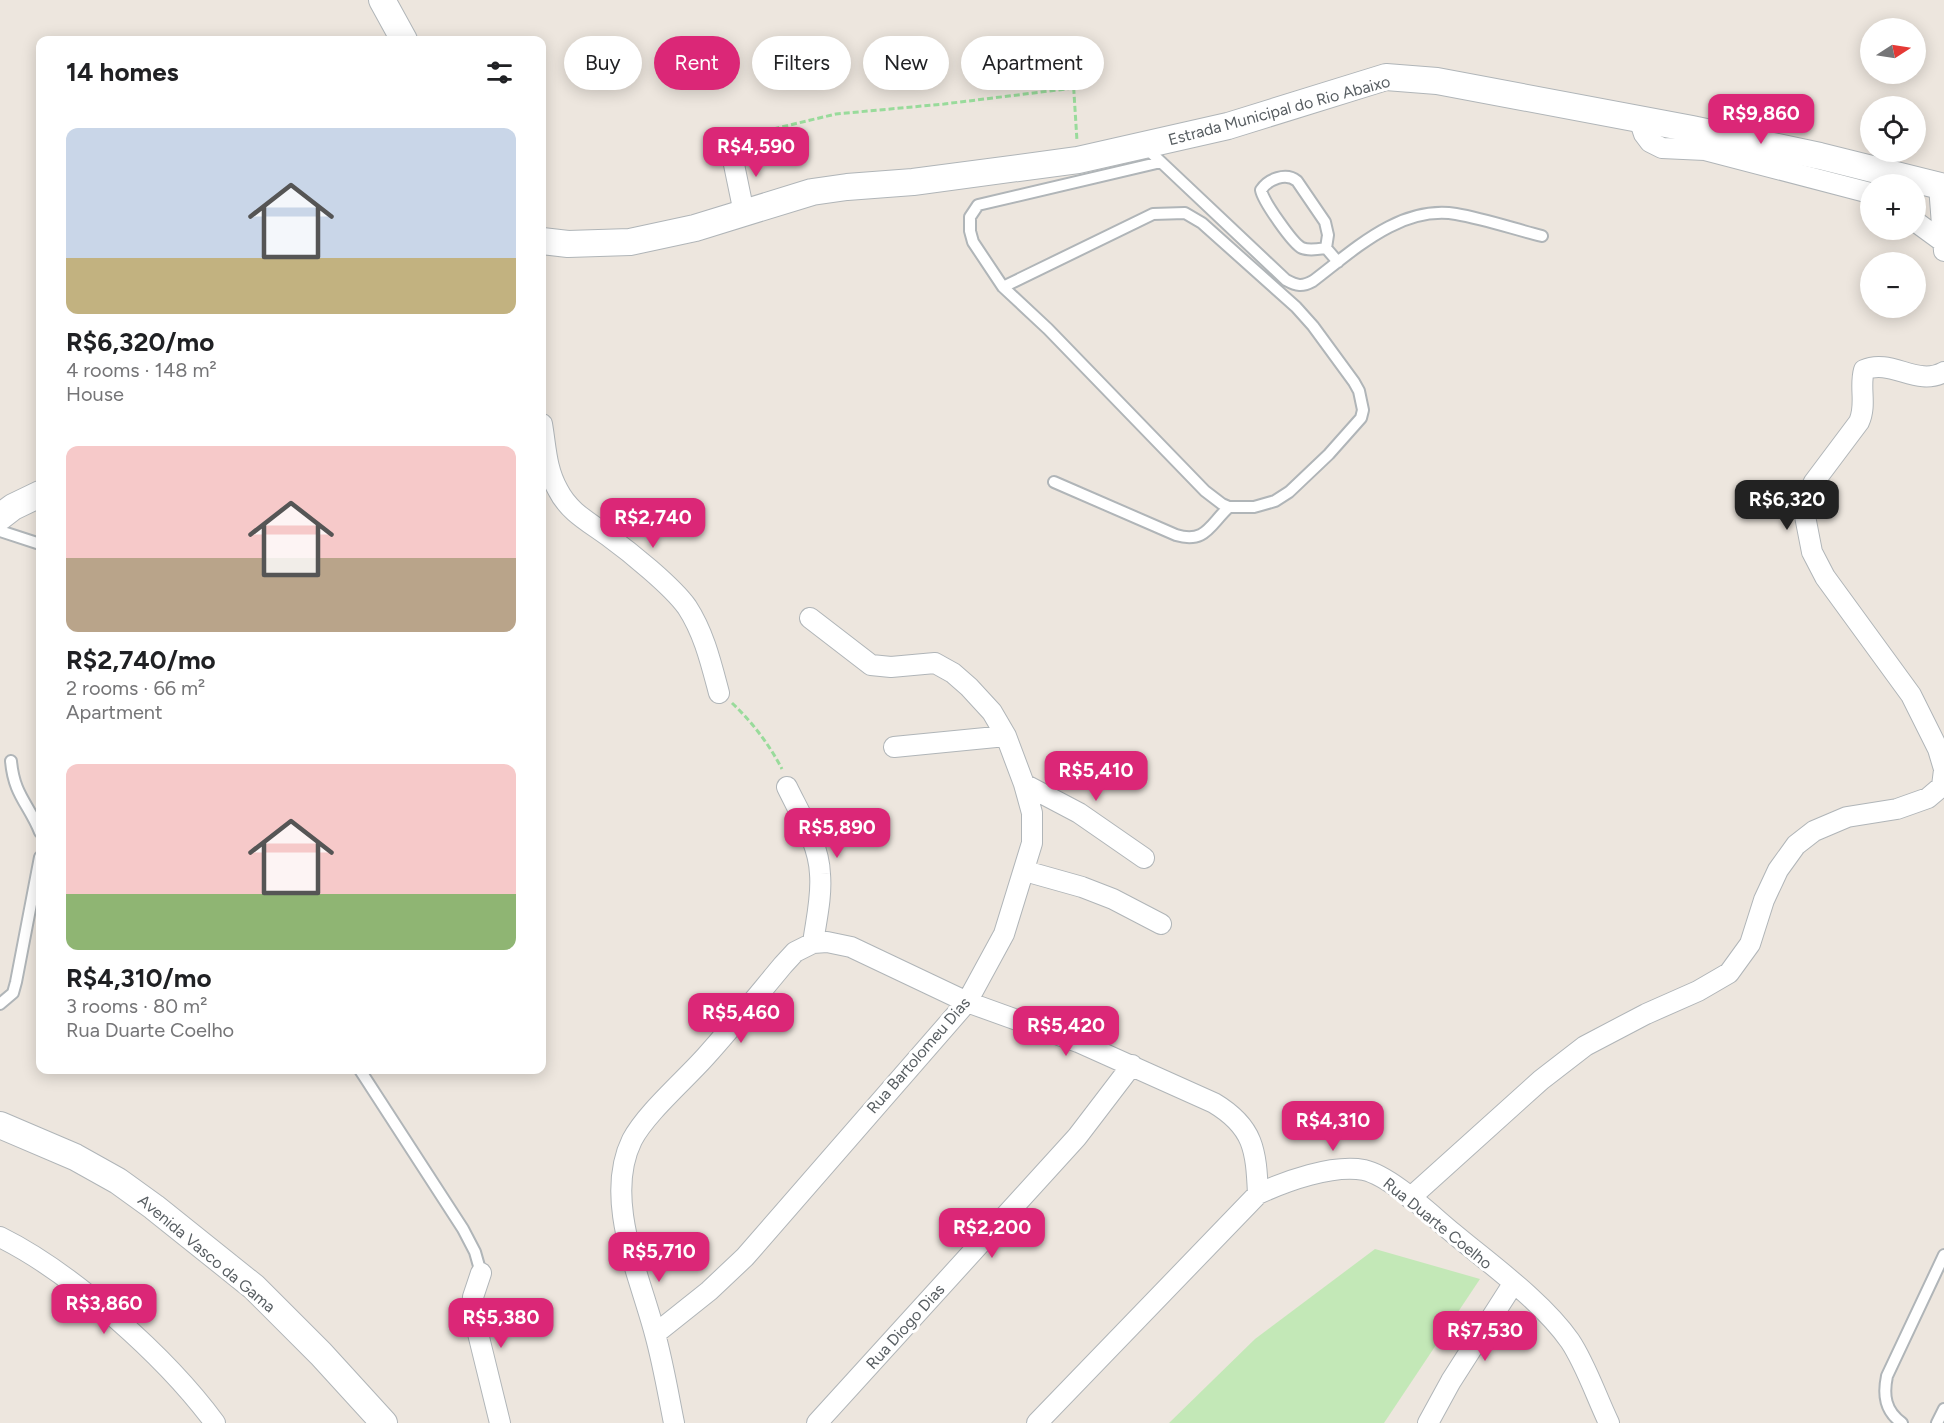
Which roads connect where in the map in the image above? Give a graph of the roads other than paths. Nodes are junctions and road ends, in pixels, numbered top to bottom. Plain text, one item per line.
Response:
1 (382, 0) edge
2 (402, 36) edge
3 (1639, 119) junction
4 (738, 138) road end
5 (1153, 154) junction
6 (1941, 187) edge
7 (1860, 190) edge
8 (744, 213) junction
9 (1926, 231) edge
10 (1542, 236) dead end
11 (546, 241) edge
12 (1943, 246) edge
13 (1326, 248) junction
14 (1338, 262) junction
15 (1003, 287) junction
16 (1944, 372) edge
17 (546, 450) edge
18 (1054, 482) dead end
19 (36, 496) edge
20 (1229, 507) junction
21 (0, 517) edge
22 (0, 531) edge
23 (36, 543) edge
24 (810, 618) dead end
25 (719, 693) road end
26 (1006, 736) junction
27 (894, 747) dead end
28 (11, 761) dead end
29 (1944, 769) edge
30 (1024, 784) junction
31 (787, 787) road end
32 (36, 825) edge
33 (1144, 858) dead end
34 (1024, 871) junction
35 (36, 878) edge
36 (1161, 924) dead end
37 (813, 943) junction
38 (967, 1002) junction
39 (0, 1004) edge
40 (1132, 1065) junction
41 (363, 1074) edge
42 (0, 1125) edge
43 (1258, 1194) junction
44 (1410, 1198) junction
45 (0, 1237) edge
46 (1944, 1255) edge
47 (481, 1273) joint
48 (1514, 1284) junction
49 (655, 1335) junction
50 (1944, 1409) edge
51 (215, 1423) edge
52 (384, 1423) edge
53 (500, 1423) edge
54 (674, 1423) edge
55 (817, 1423) edge
56 (1037, 1423) edge
57 (1428, 1423) edge
58 (1609, 1423) edge
59 (1902, 1423) edge
60 (1937, 1423) edge

1 - 2 street
3 - 5 street, Estrada Municipal do Rio Abaixo
3 - 6 street, Estrada Municipal do Rio Abaixo
3 - 7 street
4 - 8 street
5 - 8 street, Estrada Municipal do Rio Abaixo
5 - 14 lane
5 - 15 lane
6 - 12 street
8 - 11 street, Estrada Municipal do Rio Abaixo
9 - 12 street
10 - 14 lane
13 - 13 lane
13 - 14 lane
15 - 20 lane
15 - 20 lane
16 - 29 street
17 - 25 street
18 - 20 lane
19 - 21 street
22 - 23 lane
24 - 26 street, Rua Bartolomeu Dias
26 - 27 street
26 - 30 street, Rua Bartolomeu Dias
28 - 32 lane
29 - 44 street
30 - 33 street
30 - 34 street, Rua Bartolomeu Dias
31 - 37 street
34 - 36 street
34 - 38 street, Rua Bartolomeu Dias
35 - 39 lane
37 - 38 street
37 - 49 street
38 - 40 street
38 - 49 street, Rua Bartolomeu Dias
40 - 43 street
40 - 55 street, Rua Diogo Dias
41 - 47 lane
42 - 52 street, Avenida Vasco da Gama
43 - 44 street, Rua Duarte Coelho
43 - 56 street, Rua Duarte Coelho
44 - 48 street, Rua Duarte Coelho
45 - 51 street
46 - 59 lane
47 - 53 street
48 - 57 street
48 - 58 street, Rua Duarte Coelho
49 - 54 street
50 - 60 lane

